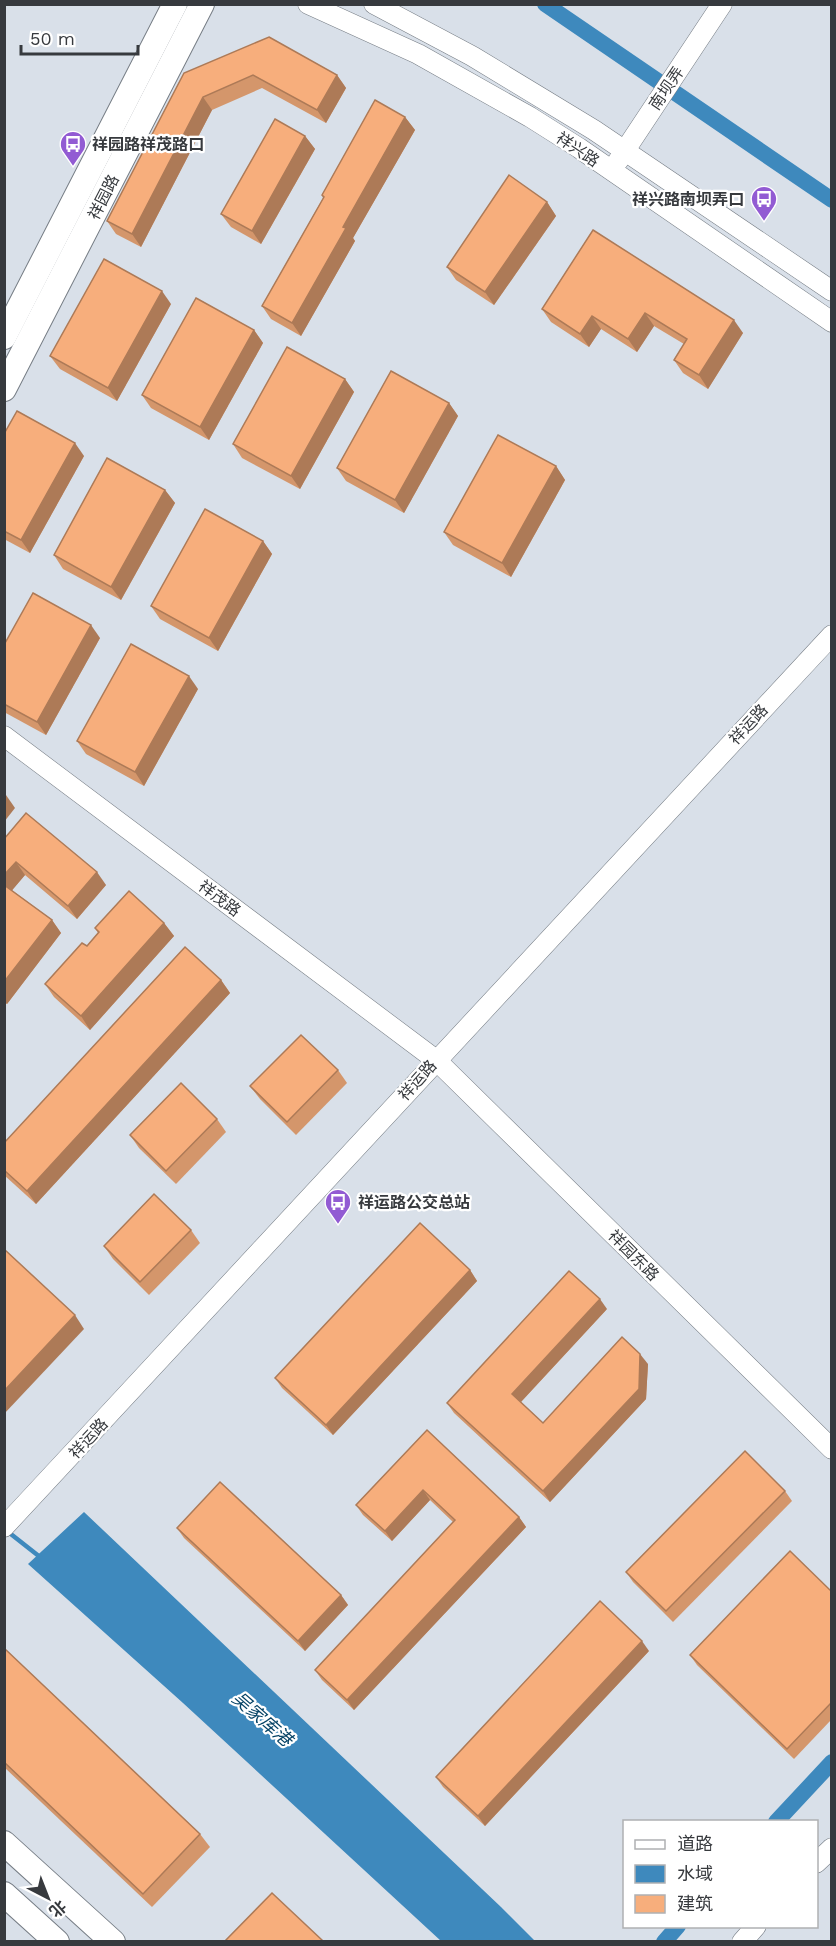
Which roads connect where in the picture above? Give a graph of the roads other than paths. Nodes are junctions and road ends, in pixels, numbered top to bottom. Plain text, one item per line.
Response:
1 (175, 4) edge
2 (202, 4) edge
3 (308, 4) edge
4 (374, 4) edge
5 (722, 4) edge
6 (625, 150) junction
7 (611, 171) junction
8 (831, 291) edge
9 (831, 322) edge
10 (4, 337) edge
11 (4, 389) edge
12 (831, 635) edge
13 (4, 736) edge
14 (436, 1060) junction
15 (831, 1449) edge
16 (4, 1527) edge
17 (4, 1843) edge
18 (831, 1848) edge
19 (818, 1861) edge
20 (4, 1894) edge
21 (754, 1928) edge
22 (57, 1941) edge
23 (113, 1941) edge
24 (742, 1941) edge

1 - 10 main road, 祥园路
2 - 11 main road, 祥园路
3 - 7 street, 祥兴路
4 - 6 street, 祥兴路
5 - 6 street, 南坝弄
6 - 7 street, 南坝弄
6 - 8 street, 祥兴路
7 - 9 street, 祥兴路
12 - 14 street, 祥运路
13 - 14 street, 祥茂路
14 - 15 street, 祥园东路
14 - 16 street, 祥运路
17 - 23 main road
18 - 19 street
20 - 22 main road
21 - 24 street

